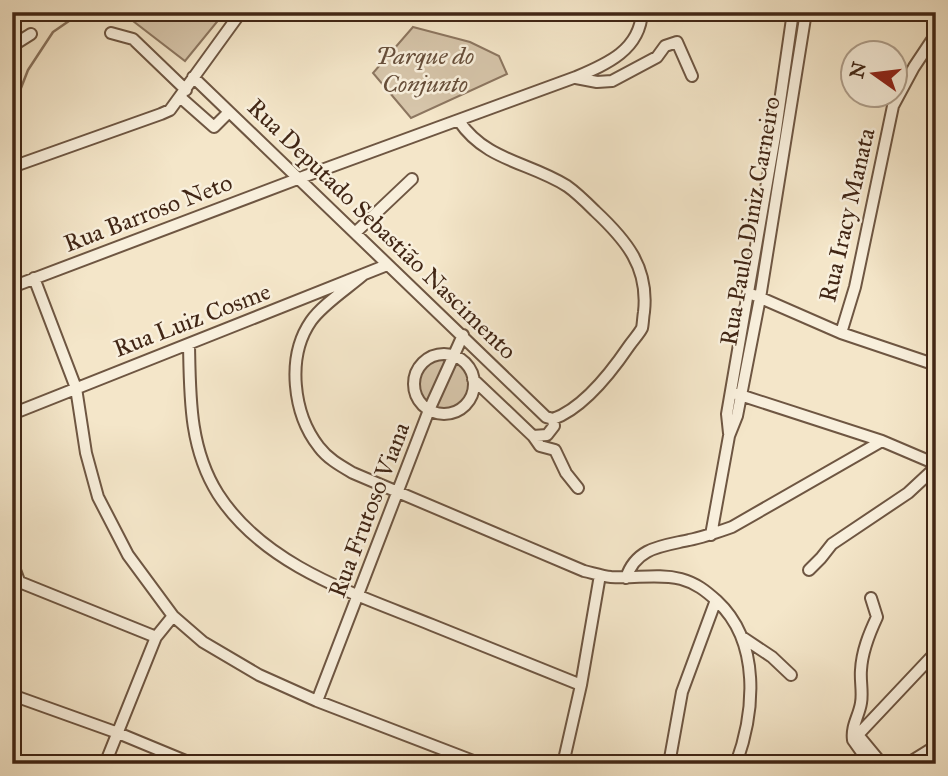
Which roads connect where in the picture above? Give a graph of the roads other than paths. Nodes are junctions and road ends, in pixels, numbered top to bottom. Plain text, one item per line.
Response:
1 (241, 12) edge
2 (642, 12) edge
3 (793, 12) edge
4 (806, 12) edge
5 (111, 33) dead end
6 (31, 34) dead end
7 (936, 34) edge
8 (12, 46) edge
9 (692, 76) dead end
10 (193, 77) junction
11 (576, 78) junction
12 (183, 93) junction
13 (229, 112) junction
14 (459, 121) junction
15 (781, 138) junction
16 (14, 167) edge
17 (300, 178) junction
18 (412, 179) dead end
19 (355, 233) junction
20 (387, 265) junction
21 (363, 275) junction
22 (34, 278) junction
23 (12, 287) edge
24 (749, 292) junction
25 (760, 298) junction
26 (841, 333) junction
27 (463, 335) junction
28 (189, 344) junction
29 (452, 355) junction
30 (936, 365) edge
31 (473, 379) junction
32 (76, 388) junction
33 (736, 394) junction
34 (429, 410) junction
35 (12, 414) edge
36 (554, 423) junction
37 (533, 436) junction
38 (882, 441) junction
39 (555, 450) junction
40 (936, 465) edge
41 (578, 488) dead end
42 (397, 492) junction
43 (711, 535) junction
44 (12, 562) edge
45 (809, 570) dead end
46 (600, 575) junction
47 (626, 578) junction
48 (15, 580) edge
49 (359, 595) junction
50 (871, 598) dead end
51 (716, 600) junction
52 (173, 616) junction
53 (156, 637) junction
54 (742, 637) junction
55 (936, 652) edge
56 (790, 675) dead end
57 (581, 685) junction
58 (12, 695) edge
59 (317, 701) junction
60 (118, 733) junction
61 (855, 737) junction
62 (936, 747) edge
63 (105, 764) edge
64 (193, 764) edge
65 (481, 764) edge
66 (563, 764) edge
67 (669, 764) edge
68 (736, 764) edge
69 (870, 764) edge
70 (882, 764) edge
71 (907, 764) edge

1 - 10 street
2 - 11 street, Rua Barroso Neto
3 - 15 street, Rua Paulo Diniz Carneiro
4 - 15 street, Rua Paulo Diniz Carneiro
5 - 12 street
6 - 8 street
7 - 26 street, Rua Iracy Manata
9 - 11 street
10 - 12 street
10 - 13 street, Rua Deputado Sebastião Nascimento
11 - 14 street, Rua Barroso Neto
12 - 13 street
12 - 16 street
13 - 17 street, Rua Deputado Sebastião Nascimento
14 - 17 street, Rua Barroso Neto
14 - 36 street
15 - 24 street, Rua Paulo Diniz Carneiro
15 - 25 street, Rua Paulo Diniz Carneiro
17 - 19 street, Rua Deputado Sebastião Nascimento
17 - 22 street, Rua Barroso Neto
18 - 19 street
19 - 20 street, Rua Deputado Sebastião Nascimento
20 - 21 street, Rua Luiz Cosme
20 - 27 street, Rua Deputado Sebastião Nascimento
21 - 28 street, Rua Luiz Cosme
21 - 42 street
22 - 23 street, Rua Barroso Neto
22 - 32 street
24 - 25 street
24 - 33 street, Rua Paulo Diniz Carneiro
25 - 26 street
25 - 33 street, Rua Paulo Diniz Carneiro
26 - 30 street
27 - 29 street, Rua Frutoso Viana
27 - 36 street, Rua Deputado Sebastião Nascimento
28 - 32 street, Rua Luiz Cosme
28 - 49 street
29 - 31 street, Rua Deputado Sebastião Nascimento
29 - 34 street, Rua Frutoso Viana
29 - 34 street
31 - 34 street
31 - 37 street, Rua Deputado Sebastião Nascimento
32 - 35 street, Rua Luiz Cosme
32 - 52 street
33 - 38 street
33 - 43 street, Rua Paulo Diniz Carneiro
34 - 42 street, Rua Frutoso Viana
36 - 37 street
36 - 39 street, Rua Deputado Sebastião Nascimento
37 - 39 street, Rua Deputado Sebastião Nascimento
38 - 40 street
38 - 43 street
39 - 41 street, Rua Deputado Sebastião Nascimento
40 - 45 street
42 - 46 street
42 - 49 street, Rua Frutoso Viana
43 - 47 street
44 - 48 street
46 - 47 street
46 - 57 street
47 - 51 street
48 - 53 street
49 - 57 street
49 - 59 street, Rua Frutoso Viana
50 - 61 street
51 - 54 street
51 - 67 street
52 - 53 street
52 - 59 street
53 - 60 street
54 - 56 street
54 - 68 street
55 - 61 street
57 - 66 street
58 - 60 street
59 - 65 street
60 - 63 street
60 - 64 street
61 - 69 street
61 - 70 street
62 - 71 street

